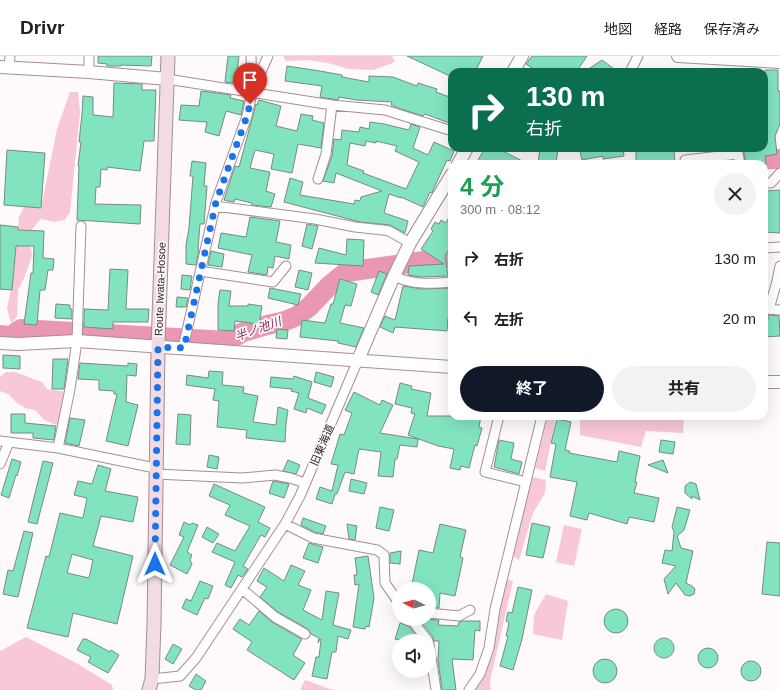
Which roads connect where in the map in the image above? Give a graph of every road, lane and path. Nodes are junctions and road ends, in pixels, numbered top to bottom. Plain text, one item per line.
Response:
1 (89, 56) edge
2 (168, 56) edge
3 (252, 56) edge
4 (268, 56) edge
5 (522, 56) edge
6 (638, 56) edge
7 (678, 56) edge
8 (780, 62) edge
9 (6, 63) edge
10 (514, 68) edge
11 (632, 68) edge
12 (88, 72) junction
13 (167, 79) junction
14 (252, 93) junction
15 (332, 105) junction
16 (448, 130) edge
17 (685, 160) dead end
18 (739, 160) edge
19 (780, 173) edge
20 (318, 179) dead end
21 (448, 181) edge
22 (768, 183) edge
23 (214, 206) junction
24 (81, 226) dead end
25 (410, 243) junction
26 (780, 247) edge
27 (768, 248) edge
28 (286, 266) dead end
29 (780, 266) edge
30 (200, 271) junction
31 (394, 276) junction
32 (448, 282) edge
33 (768, 304) edge
34 (768, 309) edge
35 (780, 310) edge
36 (77, 341) junction
37 (0, 343) edge
38 (158, 347) junction
39 (184, 348) junction
40 (358, 360) junction
41 (448, 367) edge
42 (768, 382) edge
43 (780, 382) edge
44 (498, 420) edge
45 (541, 420) edge
46 (4, 442) edge
47 (58, 448) junction
48 (0, 464) edge
49 (155, 471) junction
50 (526, 482) junction
51 (305, 483) junction
52 (285, 524) junction
53 (242, 589) junction
54 (392, 593) edge
55 (470, 610) dead end
56 (436, 614) edge
57 (416, 626) edge
58 (304, 634) dead end
59 (423, 634) edge
60 (434, 678) edge
61 (150, 685) edge
62 (436, 690) edge
63 (469, 690) edge

1 - 12 street
2 - 13 main road, Route Iwata-Hosoe
3 - 14 street
4 - 14 street
5 - 10 street
6 - 11 street
7 - 8 street
9 - 12 street
12 - 13 street
13 - 14 street
13 - 38 main road, Route Iwata-Hosoe
14 - 15 street
14 - 23 street
15 - 16 street
15 - 20 street
17 - 18 street
19 - 22 street
21 - 25 street, 旧東海道
23 - 25 street
23 - 30 street
24 - 36 street
25 - 31 street, 旧東海道
26 - 27 street
28 - 30 street
29 - 33 street
30 - 39 street
31 - 32 street
31 - 40 street, 旧東海道
34 - 35 street
36 - 37 street
36 - 38 street
36 - 47 street
38 - 39 street
38 - 49 main road, Route Iwata-Hosoe
39 - 40 street
40 - 41 street
40 - 51 street, 旧東海道
42 - 43 street
44 - 50 street
45 - 50 street
46 - 47 street
46 - 48 street
47 - 49 street
49 - 51 street
49 - 61 main road, Route Iwata-Hosoe
50 - 63 street
51 - 52 street, 旧東海道
52 - 53 street, 旧東海道
52 - 54 street
53 - 58 street
53 - 61 street, 旧東海道
55 - 56 street
57 - 59 street
60 - 62 street

